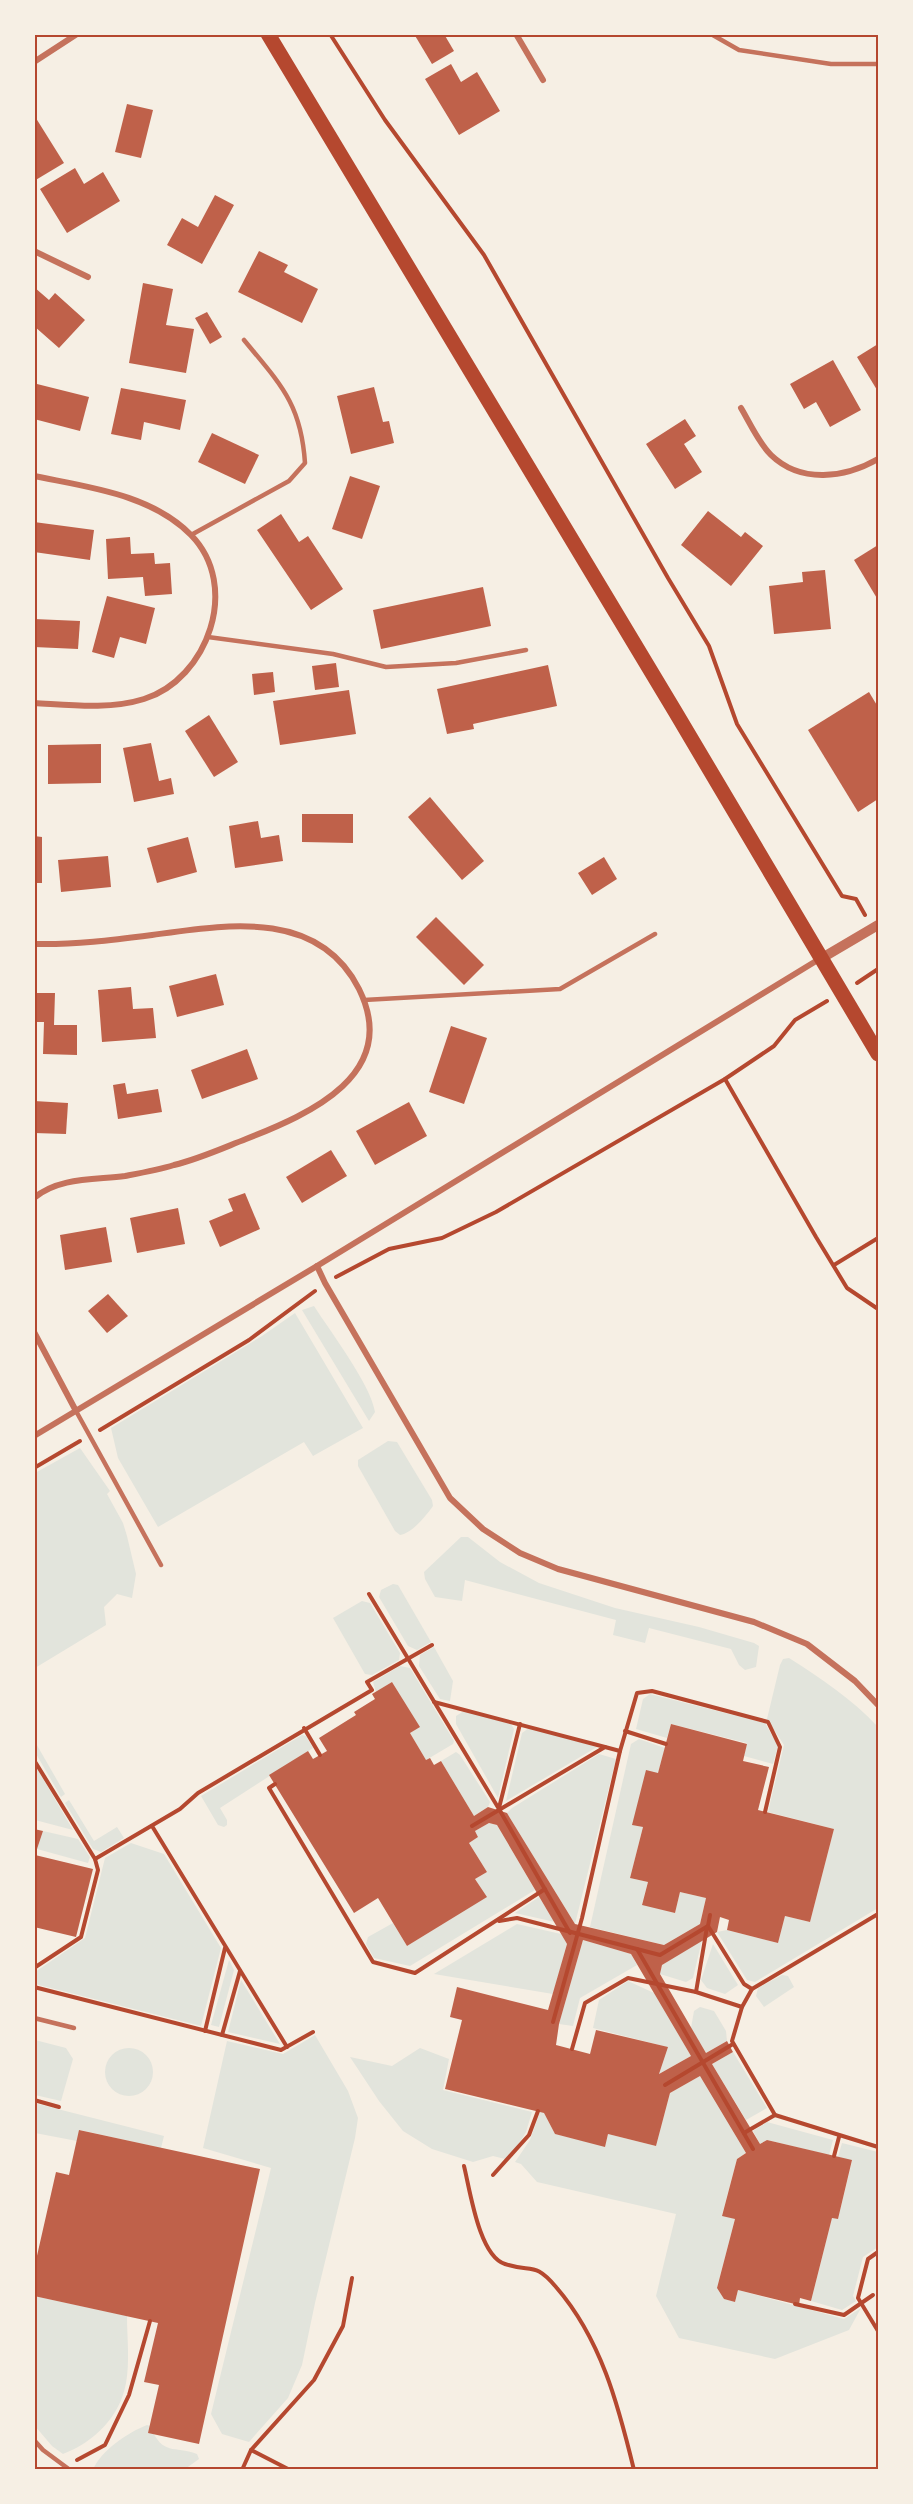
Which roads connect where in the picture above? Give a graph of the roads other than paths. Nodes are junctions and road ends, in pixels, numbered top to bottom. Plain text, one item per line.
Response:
1 (77, 34) edge
2 (268, 34) edge
3 (516, 34) edge
4 (711, 34) edge
5 (34, 62) edge
6 (879, 63) edge
7 (543, 80) dead end
8 (34, 250) edge
9 (88, 277) dead end
10 (244, 340) dead end
11 (741, 408) dead end
12 (879, 459) edge
13 (34, 476) edge
14 (191, 535) junction
15 (208, 637) junction
16 (526, 650) dead end
17 (34, 703) edge
18 (876, 927) edge
19 (655, 934) dead end
20 (34, 944) edge
21 (822, 957) junction
22 (364, 1000) junction
23 (879, 1054) edge
24 (34, 1198) edge
25 (317, 1266) junction
26 (34, 1332) edge
27 (76, 1410) junction
28 (34, 1436) edge
29 (161, 1565) dead end
30 (879, 1705) edge
31 (34, 2018) edge
32 (74, 2028) dead end
33 (34, 2440) edge
34 (68, 2468) edge

1 - 5 street
2 - 21 main road
3 - 7 street
4 - 6 lane
8 - 9 street
10 - 14 lane
11 - 12 street
13 - 14 street
14 - 15 street
15 - 16 lane
15 - 17 street
18 - 21 street
19 - 22 lane
20 - 22 street
21 - 23 main road
21 - 25 street
22 - 24 street
25 - 27 street
25 - 30 street
26 - 27 street
27 - 28 street
27 - 29 lane
31 - 32 lane
33 - 34 lane

